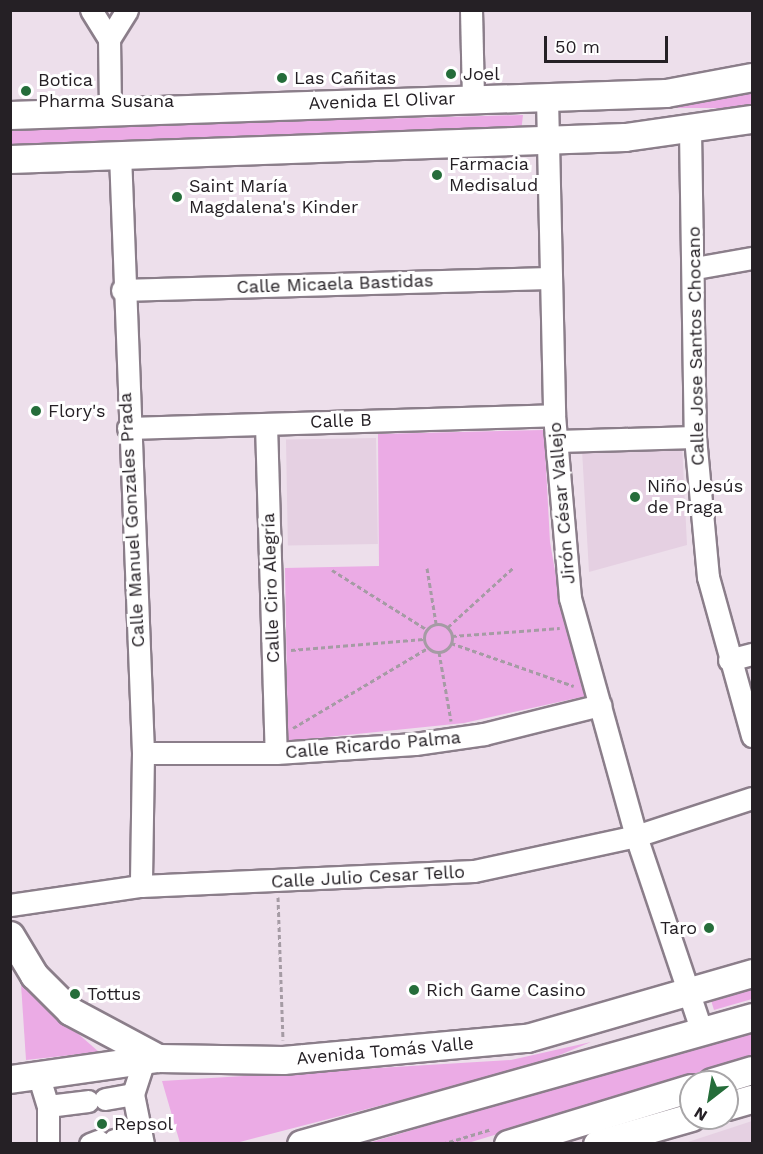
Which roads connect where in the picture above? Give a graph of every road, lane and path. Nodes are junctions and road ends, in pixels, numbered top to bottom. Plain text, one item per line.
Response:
1 (90, 10) edge
2 (128, 10) edge
3 (471, 10) edge
4 (109, 39) junction
5 (753, 77) edge
6 (473, 98) junction
7 (547, 98) junction
8 (110, 110) junction
9 (10, 115) edge
10 (753, 119) edge
11 (690, 130) junction
12 (546, 141) junction
13 (120, 154) junction
14 (10, 159) edge
15 (753, 258) edge
16 (695, 268) junction
17 (548, 278) junction
18 (122, 290) junction
19 (554, 415) junction
20 (266, 424) junction
21 (128, 428) junction
22 (695, 437) junction
23 (557, 441) junction
24 (514, 567) dead end
25 (427, 568) dead end
26 (332, 570) dead end
27 (435, 623) junction
28 (576, 626) junction
29 (448, 627) junction
30 (426, 629) junction
31 (452, 636) junction
32 (424, 639) junction
33 (451, 644) junction
34 (428, 648) junction
35 (273, 651) junction
36 (439, 652) junction
37 (753, 654) edge
38 (729, 660) junction
39 (598, 699) junction
40 (753, 736) edge
41 (454, 740) junction
42 (276, 746) junction
43 (143, 753) junction
44 (753, 798) edge
45 (636, 836) junction
46 (278, 882) junction
47 (141, 886) junction
48 (10, 905) edge
49 (10, 935) edge
50 (753, 974) edge
51 (688, 993) junction
52 (753, 1017) edge
53 (702, 1032) junction
54 (151, 1059) junction
55 (283, 1060) junction
56 (38, 1074) junction
57 (10, 1079) edge
58 (679, 1092) edge
59 (133, 1094) junction
60 (48, 1106) junction
61 (679, 1120) edge
62 (142, 1139) edge
63 (101, 1142) edge
64 (48, 1143) edge
65 (301, 1143) edge
66 (508, 1143) edge
67 (597, 1143) edge

1 - 4 street
2 - 4 street
3 - 6 street
4 - 8 street
5 - 7 main road, Avenida El Olivar
6 - 7 main road, Avenida El Olivar
6 - 8 main road, Avenida El Olivar
7 - 12 street, Jirón César Vallejo
8 - 9 main road, Avenida El Olivar
10 - 11 main road
11 - 12 main road
11 - 16 street, Calle Jose Santos Chocano
12 - 13 main road
12 - 17 street, Jirón César Vallejo
13 - 14 main road
13 - 18 street, Calle Manuel Gonzales Prada
15 - 16 street
16 - 22 street, Calle Jose Santos Chocano
17 - 18 street, Calle Micaela Bastidas
17 - 19 street, Jirón César Vallejo
18 - 21 street, Calle Manuel Gonzales Prada
19 - 20 street, Calle B
19 - 23 street, Jirón César Vallejo
20 - 21 street, Calle B
20 - 35 street, Calle Ciro Alegría
21 - 43 street, Calle Manuel Gonzales Prada
22 - 23 street
22 - 38 street, Calle Jose Santos Chocano
23 - 28 street, Jirón César Vallejo
24 - 29 path
25 - 27 path
26 - 30 path
27 - 29 path
27 - 30 path
28 - 31 path
28 - 39 street, Jirón César Vallejo
29 - 31 path
30 - 32 path
31 - 33 path
32 - 34 path
32 - 35 path
33 - 36 path
33 - 39 path
34 - 36 path
34 - 42 path
35 - 42 street, Calle Ciro Alegría
36 - 41 path
37 - 38 street
38 - 40 street, Calle Jose Santos Chocano
39 - 41 street, Calle Ricardo Palma
39 - 45 street, Jirón César Vallejo
41 - 42 street, Calle Ricardo Palma
42 - 43 street, Calle Ricardo Palma
43 - 47 street, Calle Manuel Gonzales Prada
44 - 45 street, Calle Julio Cesar Tello
45 - 46 street, Calle Julio Cesar Tello
45 - 51 street, Jirón César Vallejo
46 - 47 street, Calle Julio Cesar Tello
46 - 55 path
47 - 48 street, Calle Julio Cesar Tello
49 - 54 main road
50 - 51 main road, Avenida Tomás Valle
51 - 53 street, Jirón César Vallejo
51 - 55 main road, Avenida Tomás Valle
52 - 53 main road
53 - 65 main road
54 - 55 main road, Avenida Tomás Valle
54 - 56 main road, Avenida Tomás Valle
54 - 59 street
56 - 57 main road, Avenida Tomás Valle
56 - 60 street
58 - 66 main road
59 - 60 street
59 - 62 street
60 - 64 street
61 - 67 main road
62 - 63 street

